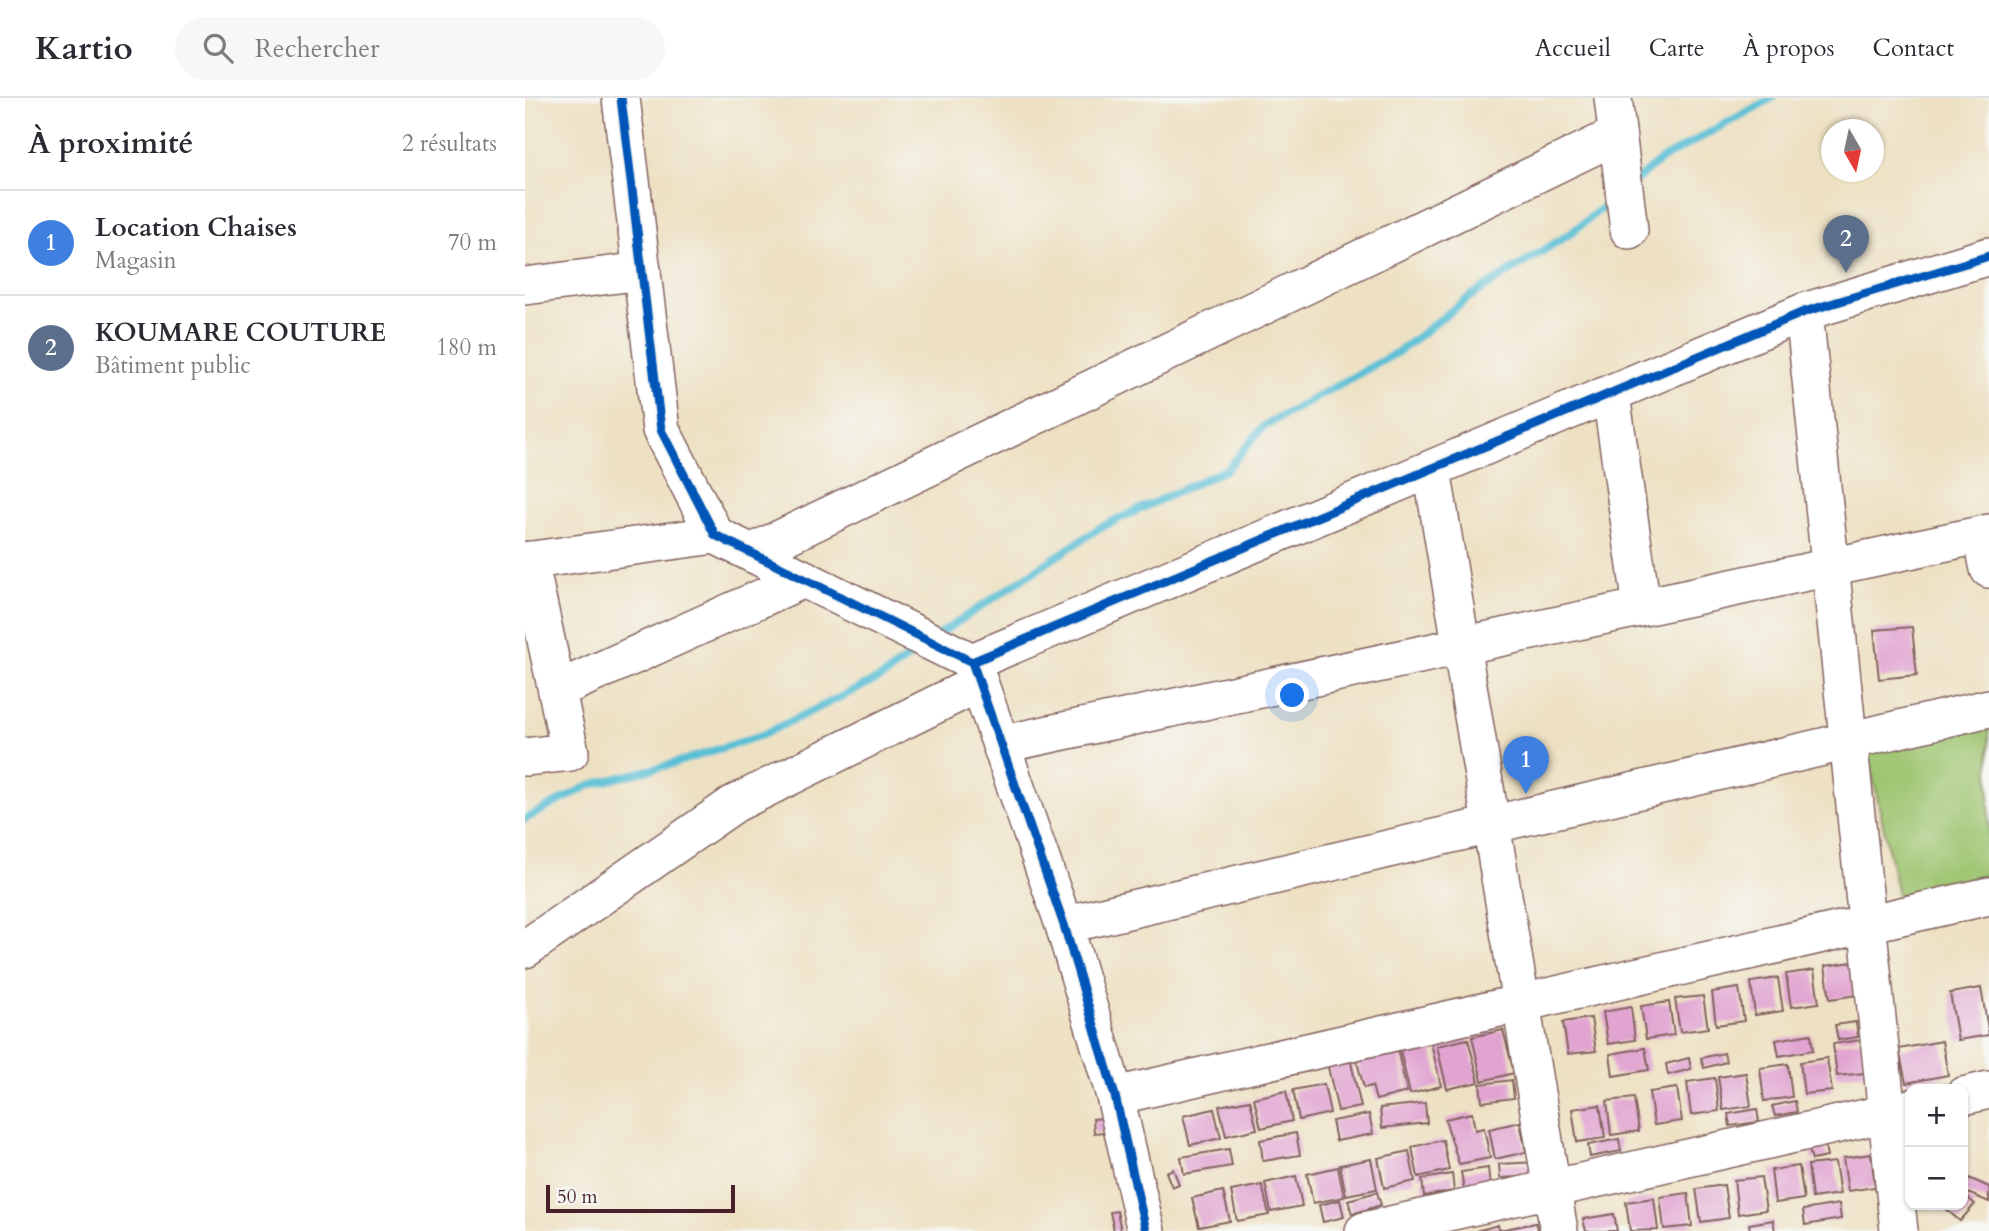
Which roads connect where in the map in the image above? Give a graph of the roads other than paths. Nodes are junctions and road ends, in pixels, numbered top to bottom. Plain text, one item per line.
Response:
1 (621, 98) edge
2 (1613, 98) edge
3 (1618, 135) junction
4 (1629, 230) dead end
5 (1989, 256) edge
6 (642, 271) junction
7 (525, 286) edge
8 (1804, 312) junction
9 (1611, 395) junction
10 (1432, 470) junction
11 (715, 535) junction
12 (1987, 546) edge
13 (751, 553) junction
14 (527, 560) edge
15 (1831, 567) junction
16 (804, 579) junction
17 (1641, 607) junction
18 (1461, 645) junction
19 (976, 673) junction
20 (557, 690) junction
21 (1989, 708) edge
22 (1849, 741) junction
23 (1003, 744) junction
24 (525, 757) edge
25 (1491, 825) junction
26 (1989, 896) edge
27 (1867, 924) junction
28 (1064, 925) junction
29 (525, 949) edge
30 (1521, 1003) junction
31 (1989, 1090) edge
32 (1968, 1095) edge
33 (1115, 1096) junction
34 (1898, 1110) edge
35 (1552, 1189) junction
36 (1146, 1231) edge
37 (1364, 1231) edge
38 (1559, 1231) edge
39 (1899, 1231) edge

1 - 6 street
2 - 3 street
3 - 4 street
3 - 13 street
5 - 8 street
6 - 7 street
6 - 11 street
8 - 9 street
8 - 15 street
9 - 10 street
9 - 17 street
10 - 18 street
10 - 19 street
11 - 13 street
11 - 14 street
12 - 15 street
13 - 16 street
14 - 20 street
15 - 17 street
15 - 22 street
16 - 19 street
16 - 20 street
17 - 18 street
18 - 23 street
18 - 25 street
19 - 23 street
19 - 29 street
20 - 24 street
21 - 22 street
22 - 25 street
22 - 27 street
23 - 28 street
25 - 28 street
25 - 30 street
26 - 27 street
27 - 30 street
27 - 34 street
28 - 33 street
30 - 33 street
30 - 35 street
31 - 32 street
33 - 36 street
34 - 35 street
34 - 39 street
35 - 37 street
35 - 38 street

